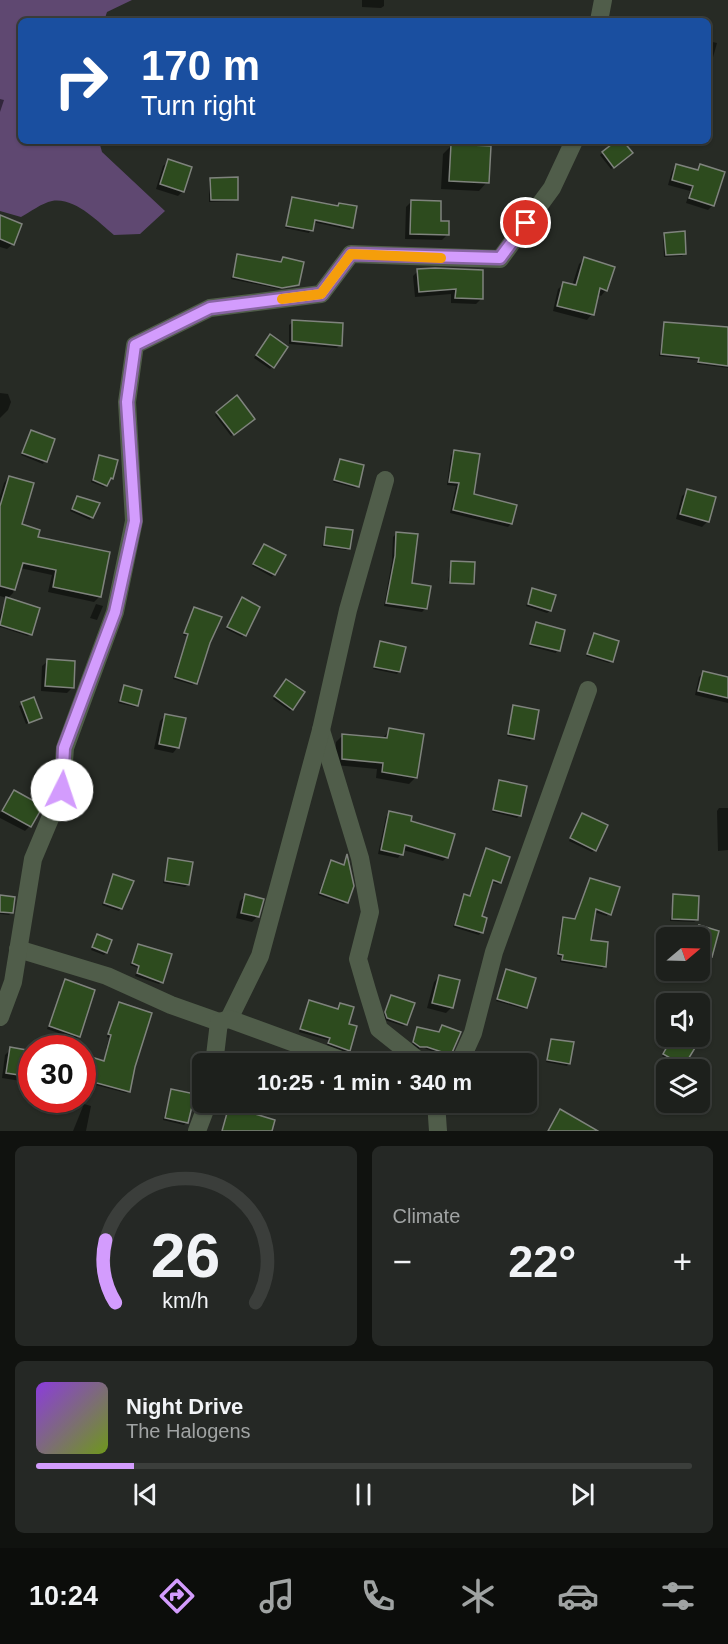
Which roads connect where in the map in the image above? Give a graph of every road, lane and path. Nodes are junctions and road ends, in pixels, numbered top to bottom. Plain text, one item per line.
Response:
1 (603, 0) edge
2 (600, 18) edge
3 (573, 144) edge
4 (385, 480) dead end
5 (588, 690) dead end
6 (321, 730) junction
7 (18, 949) junction
8 (0, 1017) edge
9 (224, 1020) junction
10 (216, 1053) edge
11 (320, 1053) edge
12 (409, 1053) edge
13 (464, 1053) edge
14 (204, 1113) edge
15 (436, 1113) edge
16 (197, 1131) edge
17 (438, 1131) edge

1 - 2 street
3 - 7 street
4 - 6 street
5 - 13 street
6 - 9 street
6 - 12 street
7 - 8 street
7 - 9 street
9 - 10 street
9 - 11 street
14 - 16 street
15 - 17 street

